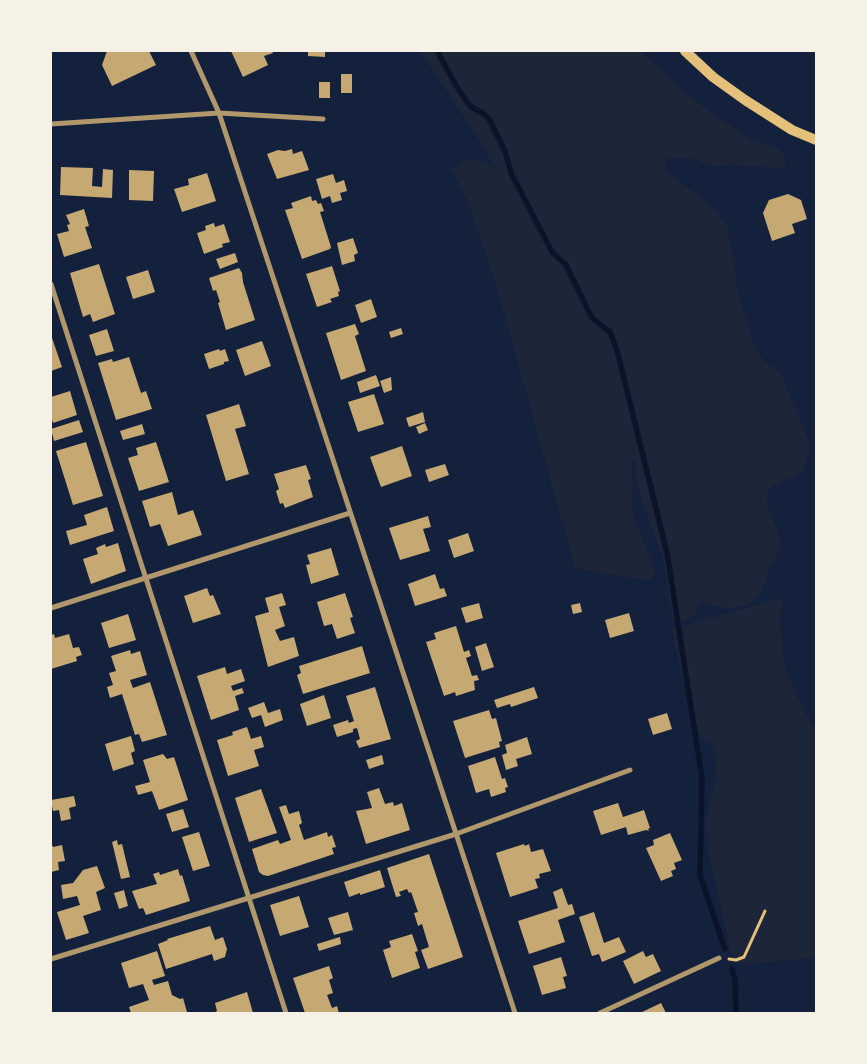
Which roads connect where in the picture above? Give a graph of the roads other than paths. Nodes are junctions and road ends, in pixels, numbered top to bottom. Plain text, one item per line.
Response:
1 (191, 51) edge
2 (685, 51) edge
3 (219, 113) junction
4 (323, 119) dead end
5 (51, 124) edge
6 (816, 140) edge
7 (51, 284) edge
8 (350, 513) junction
9 (146, 578) junction
10 (51, 608) edge
11 (630, 770) dead end
12 (456, 834) junction
13 (249, 897) junction
14 (719, 958) road end
15 (51, 959) edge
16 (286, 1013) edge
17 (515, 1013) edge
18 (600, 1013) edge

1 - 3 street
2 - 6 main road
3 - 4 street
3 - 5 street
3 - 8 street
7 - 9 street
8 - 9 street
8 - 12 street
9 - 10 street
9 - 13 street
11 - 12 street
12 - 13 street
12 - 17 street
13 - 15 street
13 - 16 street
14 - 18 street

